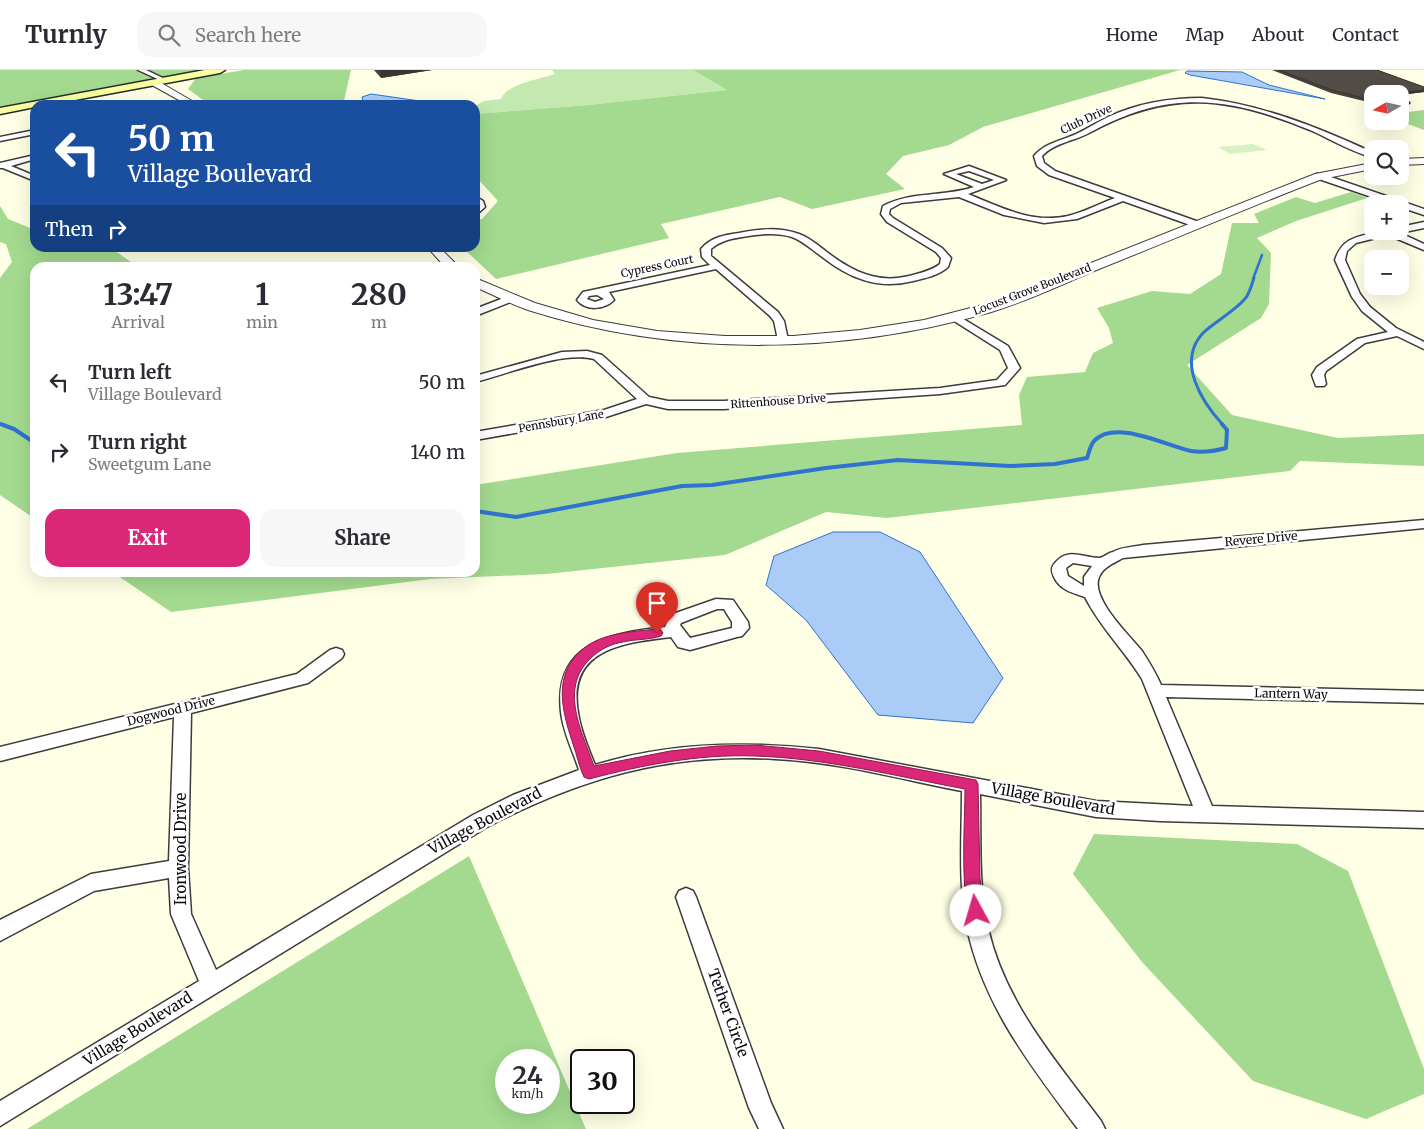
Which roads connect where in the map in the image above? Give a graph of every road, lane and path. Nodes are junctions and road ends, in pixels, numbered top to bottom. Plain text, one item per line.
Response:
1 (141, 70) edge
2 (220, 70) edge
3 (164, 80) junction
4 (153, 82) junction
5 (58, 100) edge
6 (187, 100) edge
7 (190, 100) edge
8 (30, 105) edge
9 (0, 111) edge
10 (30, 133) edge
11 (0, 139) edge
12 (1347, 143) junction
13 (1364, 148) edge
14 (1364, 150) edge
15 (30, 158) edge
16 (1424, 161) edge
17 (1409, 162) edge
18 (1, 165) edge
19 (1364, 168) edge
20 (1319, 176) junction
21 (30, 177) edge
22 (982, 187) junction
23 (960, 194) junction
24 (1123, 198) junction
25 (1424, 212) edge
26 (1202, 222) junction
27 (1424, 225) edge
28 (1409, 228) edge
29 (1364, 238) edge
30 (1408, 240) edge
31 (1424, 247) edge
32 (438, 252) edge
33 (448, 262) edge
34 (717, 266) junction
35 (480, 284) edge
36 (602, 293) dead end
37 (509, 299) junction
38 (480, 311) edge
39 (955, 317) junction
40 (1398, 333) junction
41 (783, 340) junction
42 (1424, 346) edge
43 (480, 378) edge
44 (1320, 384) dead end
45 (645, 400) junction
46 (480, 435) edge
47 (1424, 524) edge
48 (1101, 564) junction
49 (1091, 593) junction
50 (675, 631) dead end
51 (336, 654) dead end
52 (1157, 691) junction
53 (1424, 697) edge
54 (183, 708) junction
55 (0, 754) edge
56 (589, 773) junction
57 (971, 784) junction
58 (1206, 814) junction
59 (1424, 820) edge
60 (178, 868) junction
61 (686, 897) dead end
62 (0, 931) edge
63 (212, 984) junction
64 (0, 1114) edge
65 (771, 1129) edge
66 (1093, 1129) edge

1 - 3 street
1 - 4 street
2 - 3 main road
3 - 4 main road
3 - 7 street
4 - 5 main road
4 - 6 street
8 - 9 main road
10 - 11 street
12 - 13 street
12 - 14 street, Club Drive
12 - 24 street, Club Drive
15 - 18 street
16 - 17 street
18 - 21 street
19 - 20 street, Locust Grove Boulevard
20 - 25 street
20 - 26 street, Locust Grove Boulevard
22 - 22 street
22 - 23 street
23 - 24 street
23 - 34 street
24 - 26 street, Club Drive
26 - 39 street, Locust Grove Boulevard
27 - 28 street
29 - 40 street
30 - 31 street
32 - 33 street
34 - 36 street, Cypress Court
34 - 41 street
35 - 37 street, Locust Grove Boulevard
37 - 38 street
37 - 41 street, Locust Grove Boulevard
39 - 41 street, Locust Grove Boulevard
39 - 45 street, Rittenhouse Drive
40 - 42 street
40 - 44 street
43 - 45 street
45 - 46 street, Pennsbury Lane
47 - 48 street, Revere Drive
48 - 49 street
48 - 49 street
49 - 52 street
50 - 56 street
51 - 54 street, Dogwood Drive
52 - 53 street, Lantern Way
52 - 58 street
54 - 55 street, Dogwood Drive
54 - 60 street, Ironwood Drive
56 - 57 street, Village Boulevard
56 - 63 street, Village Boulevard
57 - 58 street, Village Boulevard
57 - 66 street
58 - 59 street, Village Boulevard
60 - 62 street
60 - 63 street, Ironwood Drive
61 - 65 street, Tether Circle
63 - 64 street, Village Boulevard

